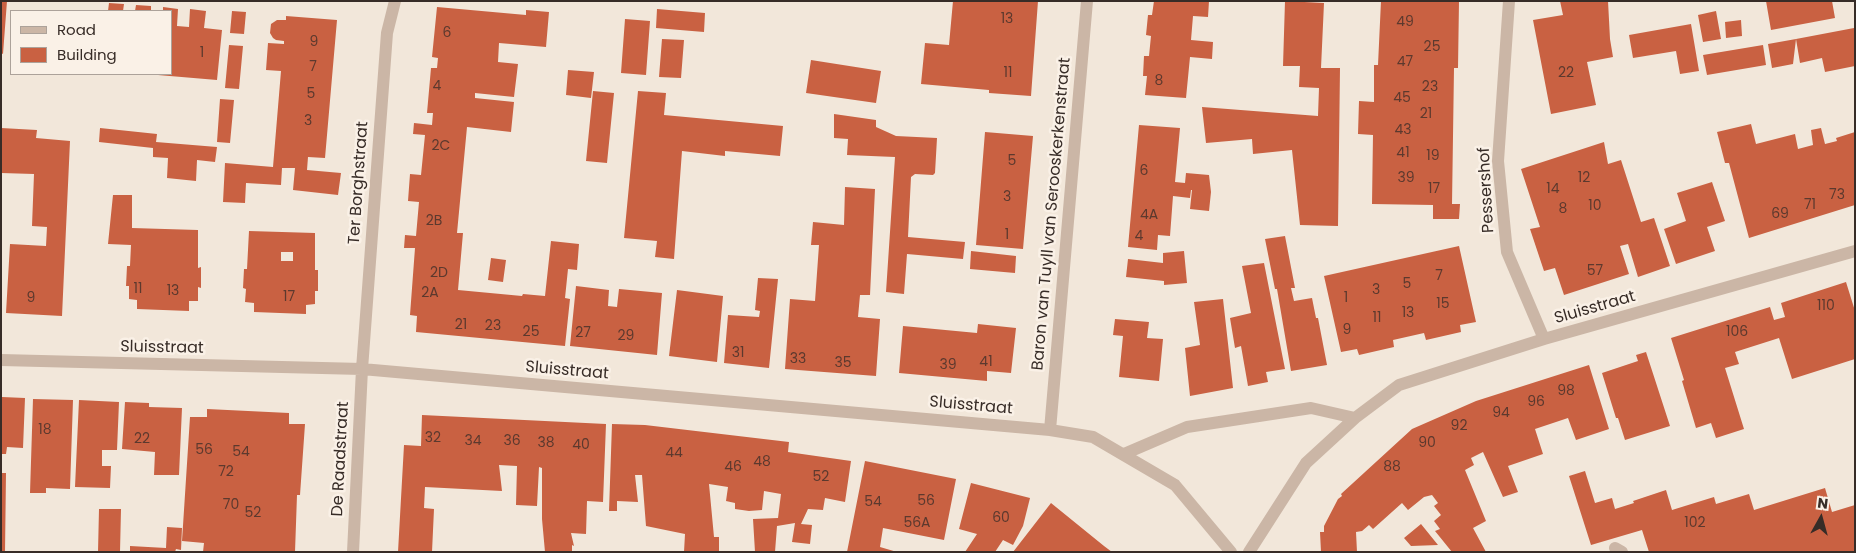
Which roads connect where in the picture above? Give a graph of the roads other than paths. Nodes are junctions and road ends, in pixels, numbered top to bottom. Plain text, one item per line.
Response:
1 (395, 1) edge
2 (1087, 1) edge
3 (1510, 1) edge
4 (1855, 251) edge
5 (1544, 339) junction
6 (1, 360) edge
7 (362, 369) junction
8 (1355, 418) junction
9 (1050, 430) junction
10 (1124, 454) junction
11 (353, 552) edge
12 (1232, 552) edge
13 (1249, 552) edge

1 - 7 street, Ter Borghstraat
2 - 9 street, Baron van Tuyll van Serooskerkenstraat
3 - 5 street, Pessershof
4 - 5 street, Sluisstraat
5 - 8 street, Sluisstraat
6 - 7 street, Sluisstraat
7 - 9 street, Sluisstraat
7 - 11 street, De Raadstraat
8 - 10 street
8 - 13 street, Sluisstraat
9 - 10 street, Sluisstraat
10 - 12 street, Sluisstraat

